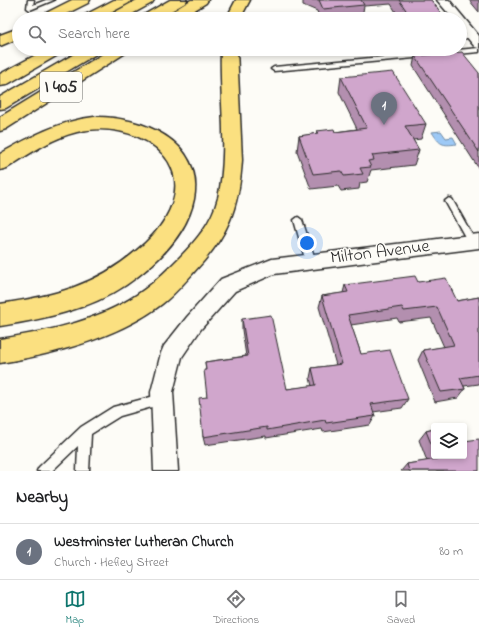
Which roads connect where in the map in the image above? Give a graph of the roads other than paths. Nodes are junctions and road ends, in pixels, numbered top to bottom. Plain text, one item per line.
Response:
1 (31, 0) edge
2 (51, 0) edge
3 (83, 0) edge
4 (124, 0) edge
5 (147, 0) edge
6 (180, 0) edge
7 (201, 0) edge
8 (243, 0) edge
9 (443, 0) edge
10 (58, 12) edge
11 (101, 12) edge
12 (125, 12) edge
13 (159, 12) edge
14 (181, 12) edge
15 (237, 12) edge
16 (453, 12) edge
17 (12, 35) edge
18 (0, 41) edge
19 (479, 50) edge
20 (467, 51) edge
21 (18, 56) edge
22 (45, 56) edge
23 (83, 56) edge
24 (111, 56) edge
25 (229, 56) edge
26 (414, 56) edge
27 (0, 66) edge
28 (274, 69) dead end
29 (0, 80) edge
30 (0, 104) edge
31 (0, 125) edge
32 (0, 163) edge
33 (449, 201) dead end
34 (298, 220) dead end
35 (475, 242) edge
36 (310, 262) junction
37 (0, 315) edge
38 (0, 351) edge
39 (162, 399) junction
40 (85, 431) junction
41 (43, 471) edge
42 (83, 471) edge
43 (166, 471) edge

1 - 2 lane
3 - 10 highway
4 - 11 highway
5 - 12 highway
6 - 13 highway
7 - 14 highway
8 - 15 highway
9 - 16 street
17 - 18 highway
19 - 20 lane
21 - 27 highway, I 405
22 - 29 highway
23 - 30 highway
24 - 31 highway, I 405
25 - 38 highway
26 - 28 lane
32 - 37 highway
33 - 35 lane
34 - 36 lane
35 - 36 street, Milton Avenue
36 - 39 street, Milton Avenue
39 - 40 lane
39 - 43 street, Milton Avenue
40 - 41 lane
40 - 42 lane

